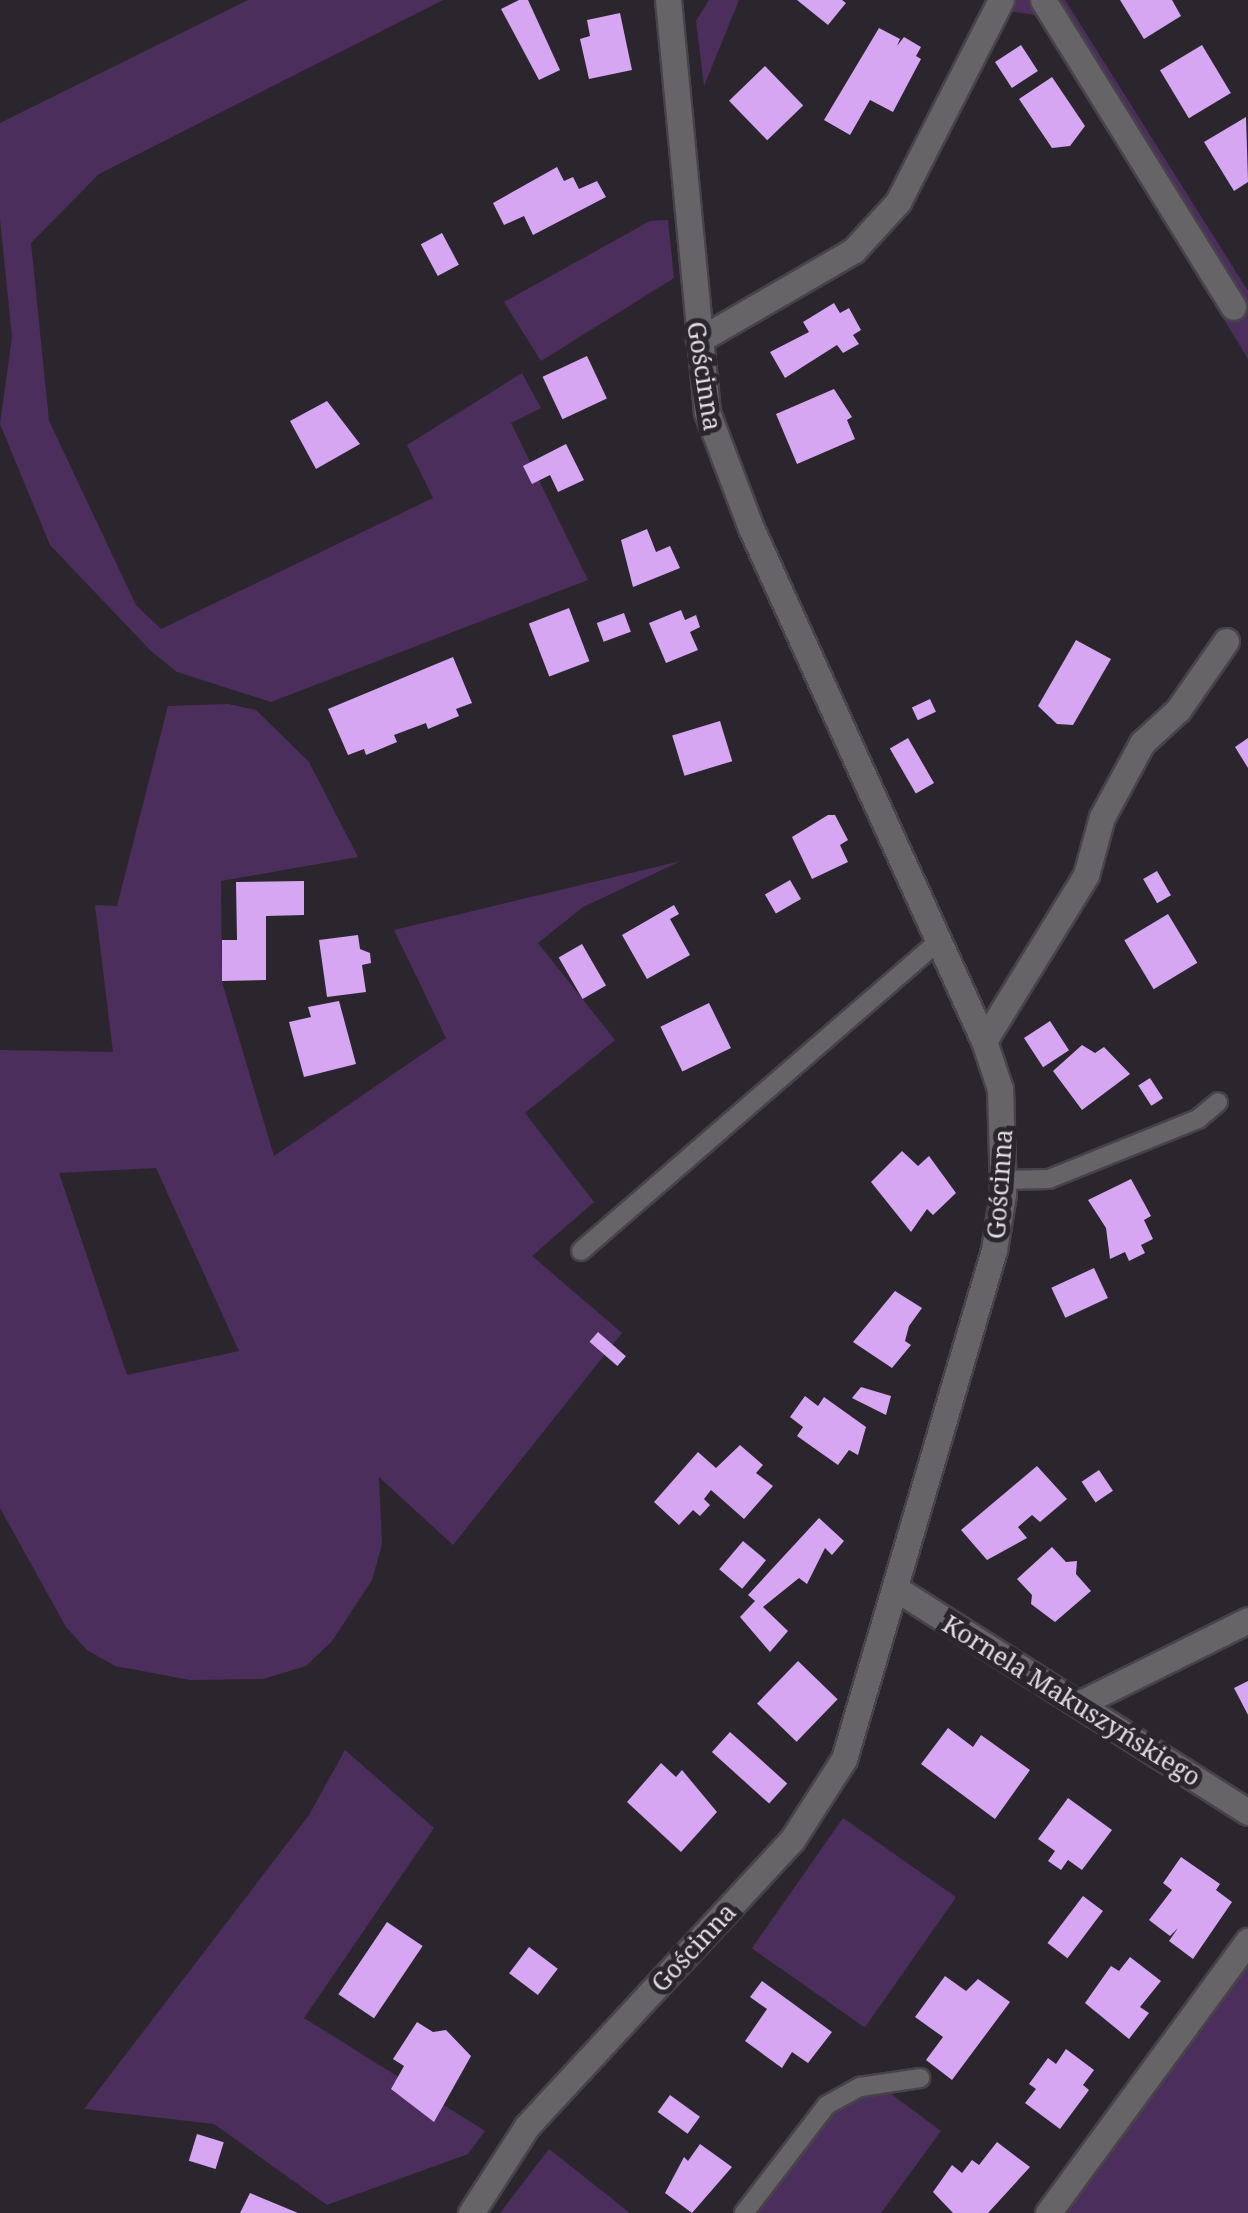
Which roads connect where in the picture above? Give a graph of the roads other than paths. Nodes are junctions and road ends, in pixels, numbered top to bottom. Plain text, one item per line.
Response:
1 (668, 0) edge
2 (1001, 0) edge
3 (1043, 0) edge
4 (1234, 307) dead end
5 (698, 340) junction
6 (1226, 640) dead end
7 (939, 941) junction
8 (984, 1041) junction
9 (1218, 1102) dead end
10 (1004, 1180) junction
11 (581, 1251) dead end
12 (895, 1588) junction
13 (1248, 1620) edge
14 (1079, 1704) junction
15 (1248, 1812) edge
16 (1248, 1940) edge
17 (920, 2078) dead end
18 (470, 2213) edge
19 (744, 2213) edge
20 (1048, 2213) edge

1 - 5 street, Gościnna
2 - 5 street
3 - 4 street
5 - 7 street, Gościnna
6 - 8 street
7 - 8 street, Gościnna
7 - 11 lane
8 - 10 street, Gościnna
9 - 10 lane
10 - 12 street, Gościnna
12 - 14 street, Kornela Makuszyńskiego
12 - 18 street, Gościnna
13 - 14 street
14 - 15 street, Kornela Makuszyńskiego
16 - 20 street
17 - 19 lane

